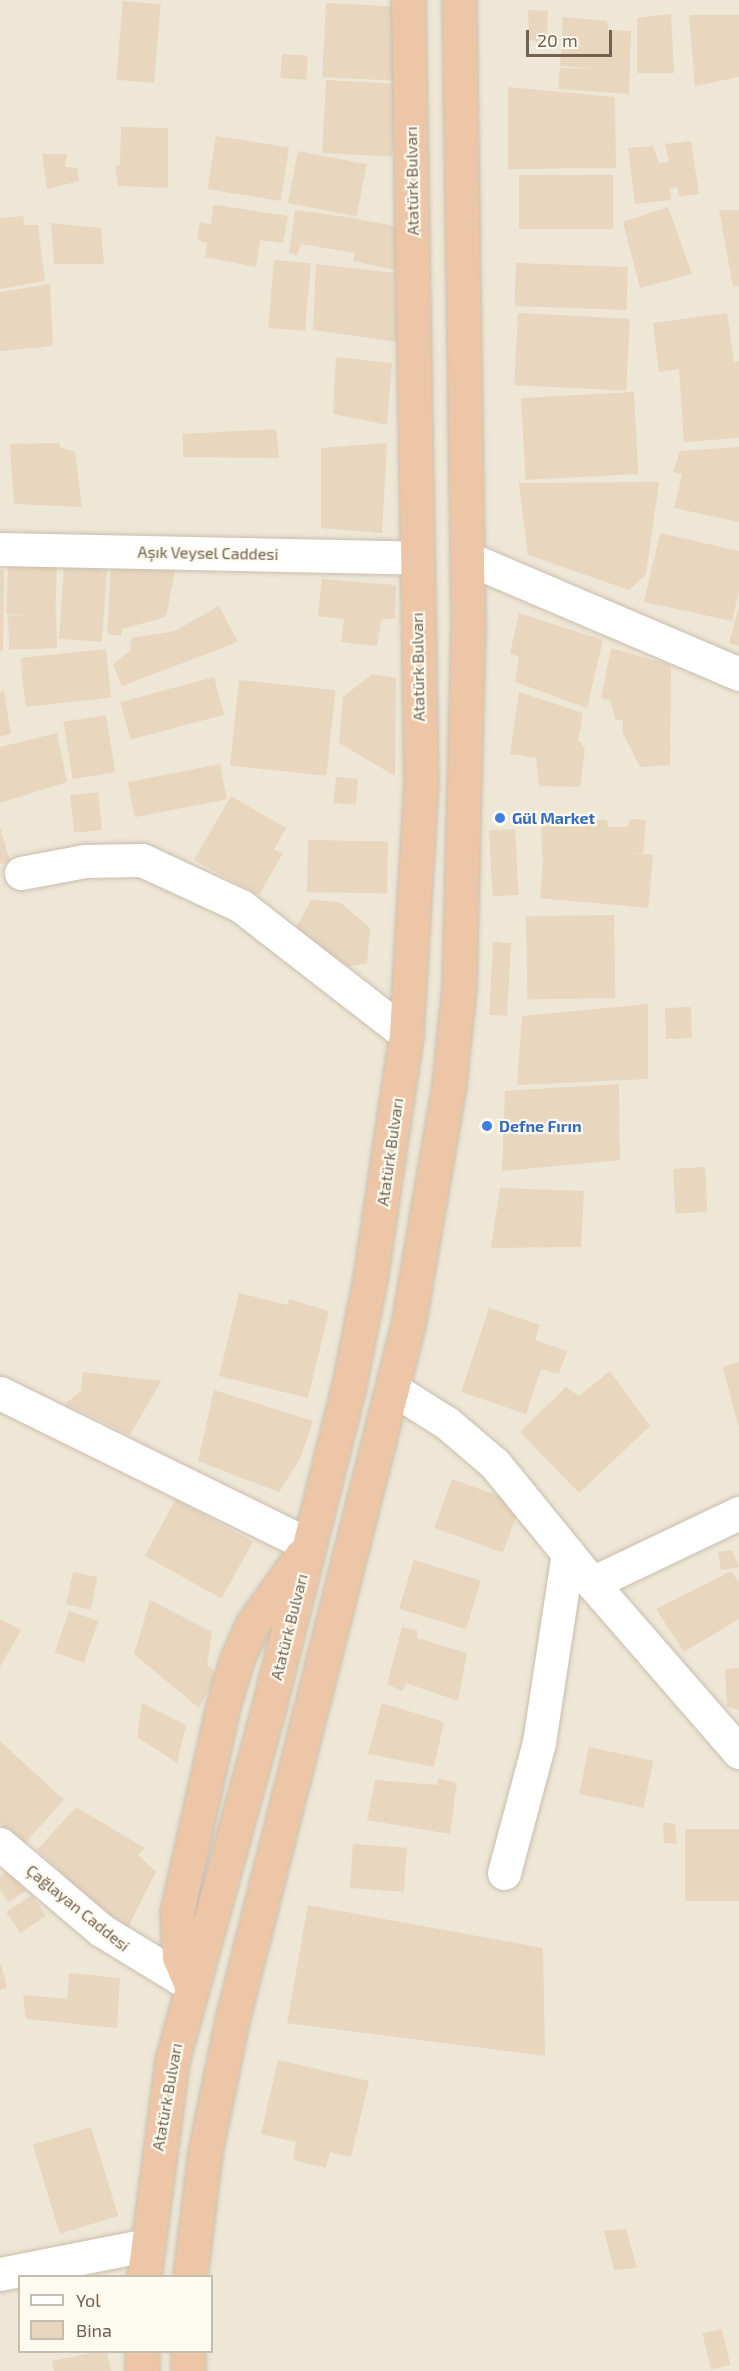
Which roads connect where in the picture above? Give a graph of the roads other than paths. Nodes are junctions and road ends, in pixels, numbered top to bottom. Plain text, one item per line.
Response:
1 (408, 0) edge
2 (459, 0) edge
3 (0, 549) edge
4 (416, 558) junction
5 (467, 558) junction
6 (739, 674) edge
7 (21, 873) dead end
8 (410, 985) junction
9 (459, 988) junction
10 (406, 1034) junction
11 (393, 1389) junction
12 (0, 1393) edge
13 (739, 1513) edge
14 (309, 1545) junction
15 (568, 1553) junction
16 (592, 1583) junction
17 (739, 1752) edge
18 (0, 1844) edge
19 (504, 1873) dead end
20 (191, 1985) junction
21 (146, 2245) junction
22 (0, 2274) edge
23 (144, 2275) edge
24 (190, 2275) edge
25 (142, 2353) edge
26 (188, 2353) edge
27 (142, 2371) edge
28 (188, 2371) edge

1 - 4 highway, Atatürk Bulvarı
2 - 5 highway
3 - 4 street, Aşık Veysel Caddesi
4 - 8 highway, Atatürk Bulvarı
5 - 6 street
5 - 9 highway
7 - 10 street
8 - 9 highway
8 - 10 highway, Atatürk Bulvarı
9 - 11 highway
10 - 14 highway, Atatürk Bulvarı
11 - 15 street
11 - 24 highway
12 - 14 street
13 - 16 street
14 - 20 highway, Atatürk Bulvarı
14 - 20 highway
15 - 16 street
15 - 19 street
16 - 17 street
18 - 20 street, Çağlayan Caddesi
20 - 21 highway, Atatürk Bulvarı
21 - 22 street
21 - 23 highway, Atatürk Bulvarı
25 - 27 highway
26 - 28 highway

